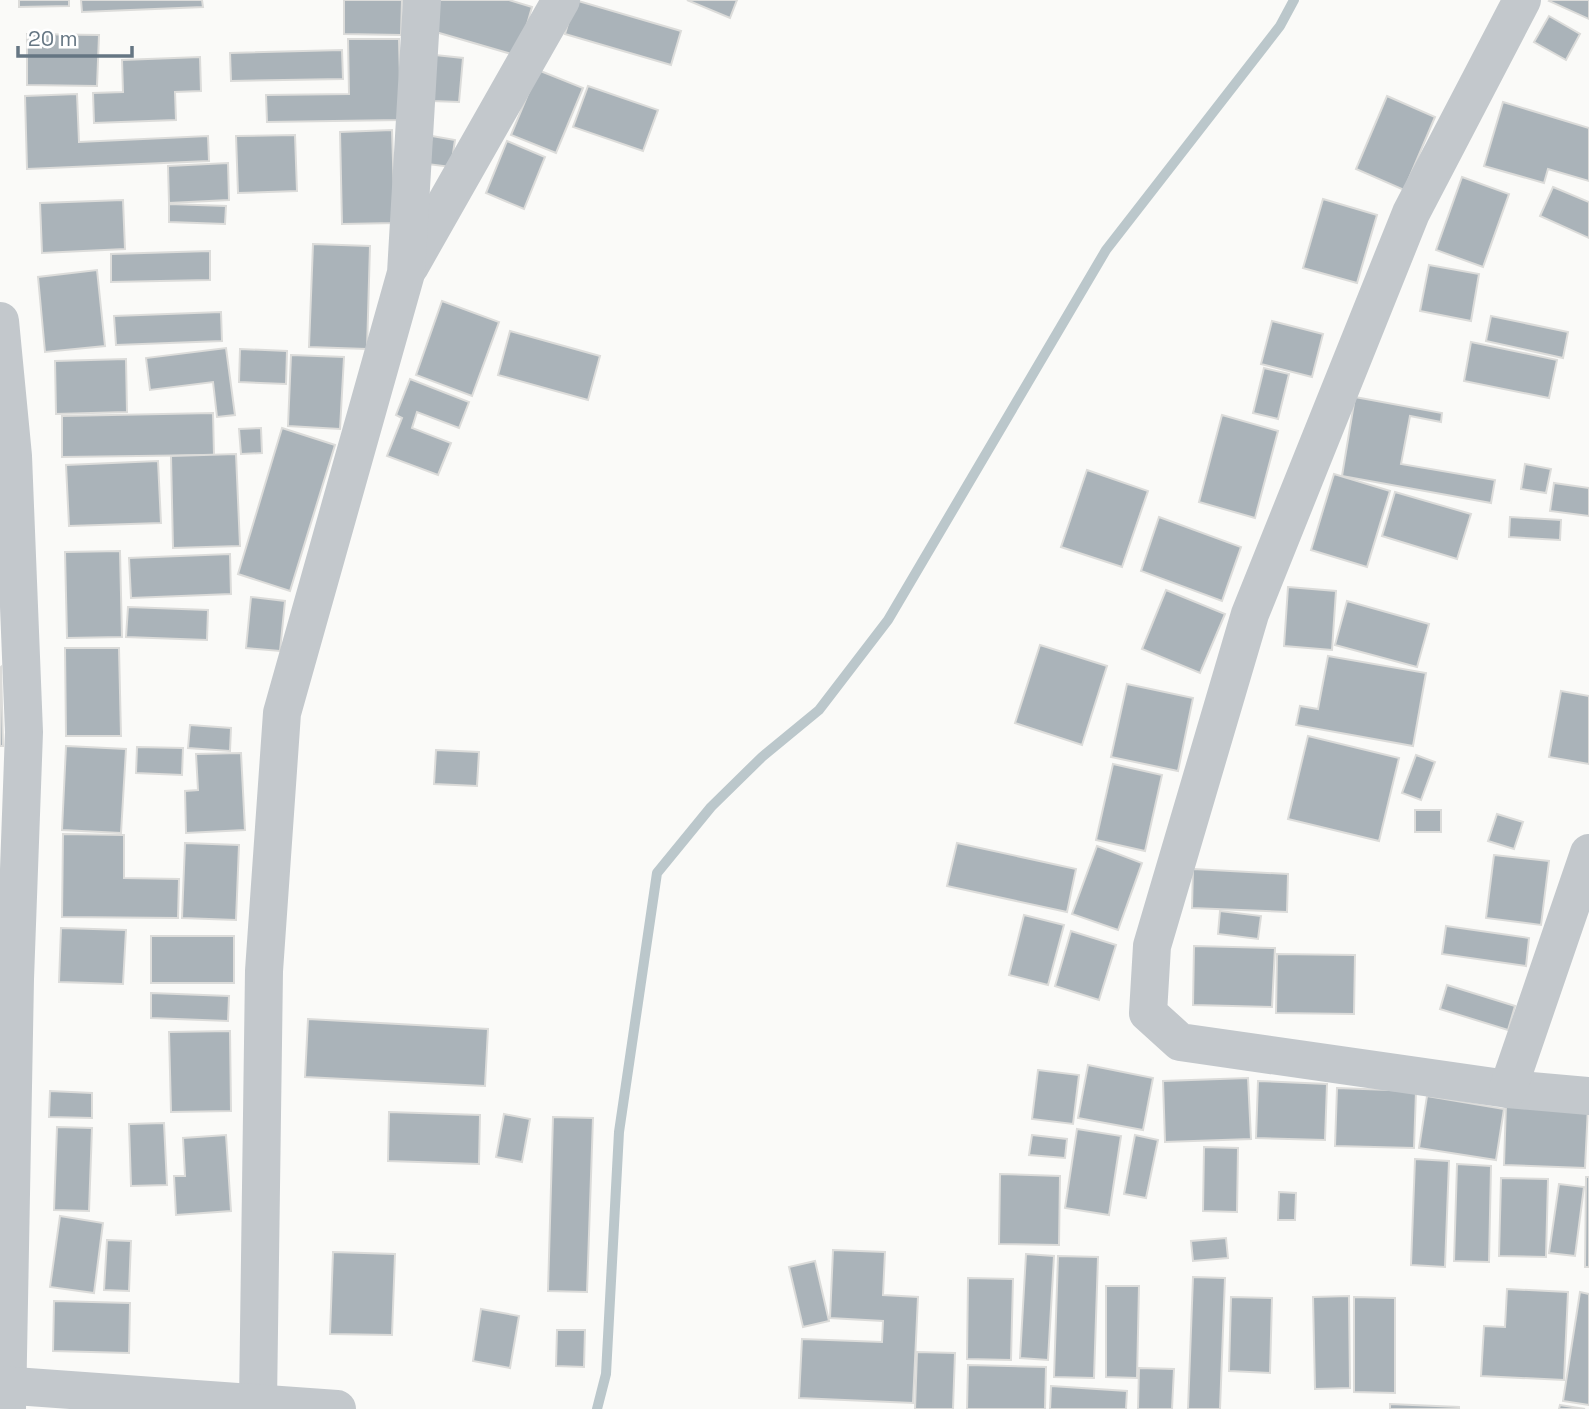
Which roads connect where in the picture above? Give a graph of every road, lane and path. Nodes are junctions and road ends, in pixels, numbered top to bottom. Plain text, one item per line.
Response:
1 (422, 0) edge
2 (561, 0) edge
3 (1522, 0) edge
4 (406, 273) junction
5 (0, 320) edge
6 (6, 456) edge
7 (1589, 853) edge
8 (1508, 1089) junction
9 (1589, 1096) edge
10 (4, 1393) edge
11 (258, 1403) junction
12 (337, 1409) edge

1 - 4 street
2 - 4 street
3 - 8 street
4 - 11 street
5 - 6 street
6 - 10 street
7 - 8 street
8 - 9 street
10 - 11 street
11 - 12 street

